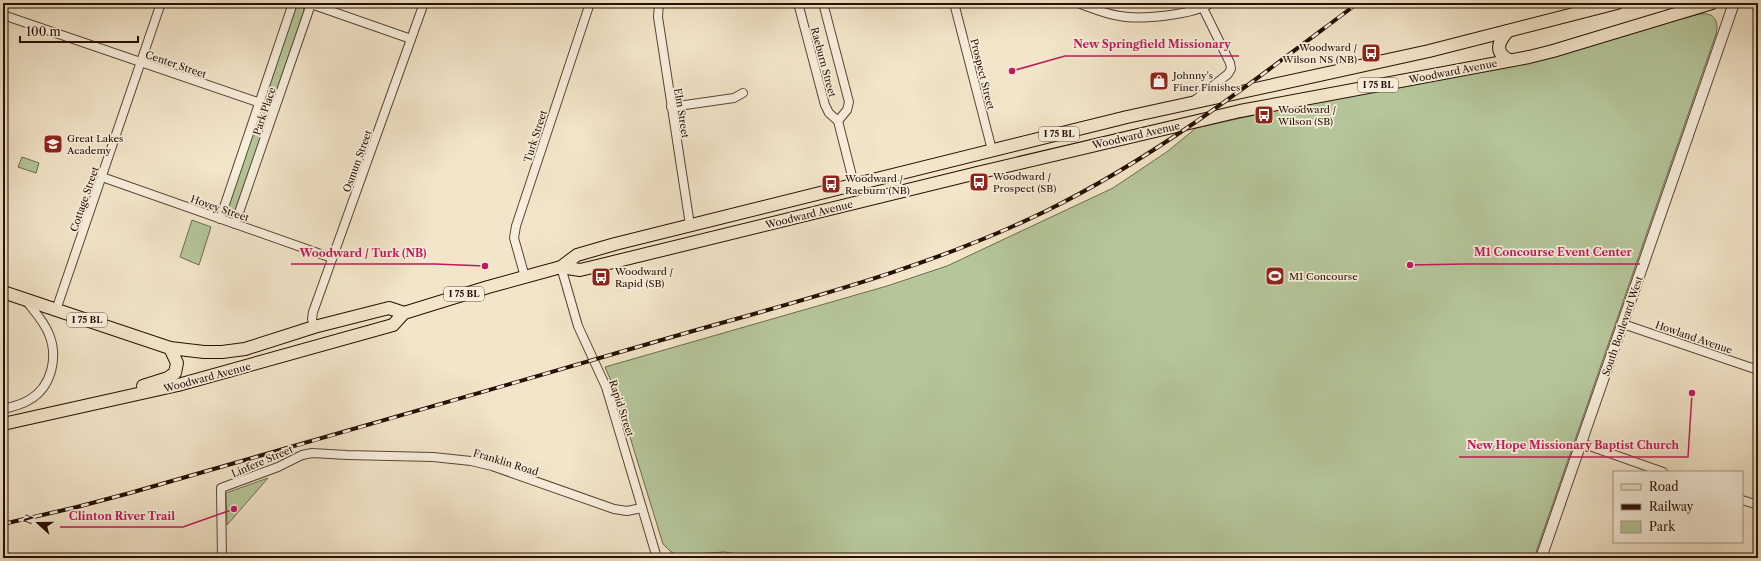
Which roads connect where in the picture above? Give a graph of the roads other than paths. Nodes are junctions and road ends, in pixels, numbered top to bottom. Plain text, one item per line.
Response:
1 (161, 3) edge
2 (293, 3) edge
3 (424, 3) edge
4 (590, 3) edge
5 (659, 3) edge
6 (798, 3) edge
7 (823, 3) edge
8 (954, 3) edge
9 (1078, 3) edge
10 (1211, 3) edge
11 (1617, 3) edge
12 (1712, 3) edge
13 (1734, 3) edge
14 (309, 4) edge
15 (1202, 5) edge
16 (3, 15) edge
17 (1508, 31) junction
18 (411, 39) junction
19 (1509, 60) junction
20 (141, 62) junction
21 (743, 93) dead end
22 (1194, 101) junction
23 (259, 102) junction
24 (671, 107) junction
25 (275, 108) junction
26 (838, 121) junction
27 (992, 150) junction
28 (102, 177) junction
29 (854, 184) junction
30 (896, 193) junction
31 (795, 218) junction
32 (220, 219) junction
33 (235, 224) junction
34 (690, 225) junction
35 (332, 258) junction
36 (561, 267) junction
37 (525, 277) junction
38 (3, 292) edge
39 (25, 299) junction
40 (56, 310) junction
41 (404, 313) junction
42 (1623, 324) junction
43 (314, 327) junction
44 (170, 348) junction
45 (1758, 370) edge
46 (95, 404) junction
47 (3, 409) edge
48 (3, 424) edge
49 (1581, 443) junction
50 (312, 453) joint
51 (1660, 471) edge
52 (1743, 500) edge
53 (1758, 505) edge
54 (642, 508) junction
55 (222, 558) edge
56 (657, 558) edge
57 (1541, 558) edge

1 - 20 street, Cottage Street
2 - 23 street, Park Place
3 - 18 street, Osmun Street
4 - 37 street, Turk Street
5 - 24 street, Elm Street
6 - 26 street, Raeburn Street
7 - 26 street, Raeburn Street
8 - 27 street, Prospect Street
9 - 15 street
10 - 15 street
11 - 17 main road, Woodward Avenue / I 75 BL
12 - 19 main road, Woodward Avenue / I 75 BL
13 - 42 street, South Boulevard West
14 - 18 street
14 - 25 street, Park Place
15 - 22 street
16 - 20 street, Center Street
17 - 19 main road
17 - 22 main road, Woodward Avenue / I 75 BL
18 - 35 street, Osmun Street
19 - 30 main road, Woodward Avenue / I 75 BL
20 - 23 street, Center Street
20 - 28 street, Cottage Street
21 - 24 street
22 - 27 main road, Woodward Avenue / I 75 BL
23 - 25 street, Center Street
23 - 32 street, Park Place
24 - 34 street, Elm Street
25 - 33 street, Park Place
26 - 29 street, Raeburn Street
27 - 29 main road, Woodward Avenue / I 75 BL
27 - 30 main road
28 - 32 street, Hovey Street
28 - 40 street, Cottage Street
29 - 31 main road
29 - 34 main road, Woodward Avenue / I 75 BL
30 - 31 main road, Woodward Avenue / I 75 BL
31 - 36 main road, Woodward Avenue / I 75 BL
32 - 33 street, Hovey Street
33 - 35 street, Hovey Street
34 - 36 main road, Woodward Avenue / I 75 BL
35 - 43 street, Osmun Street
36 - 37 main road, Woodward Avenue / I 75 BL
36 - 54 street, Rapid Street
37 - 41 main road, Woodward Avenue / I 75 BL
38 - 39 main road, Woodward Avenue / I 75 BL
39 - 40 main road, Woodward Avenue / I 75 BL
39 - 47 street
40 - 44 main road, Woodward Avenue / I 75 BL
41 - 43 main road, Woodward Avenue / I 75 BL
41 - 46 main road, Woodward Avenue / I 75 BL
42 - 45 street, Howland Avenue
42 - 49 street, South Boulevard West
43 - 44 main road, Woodward Avenue / I 75 BL
44 - 46 main road
46 - 48 main road, Woodward Avenue / I 75 BL
49 - 51 street
49 - 57 street, South Boulevard West
50 - 54 street, Franklin Road
50 - 55 street, Linfere Street
52 - 53 street
54 - 56 street, Rapid Street

